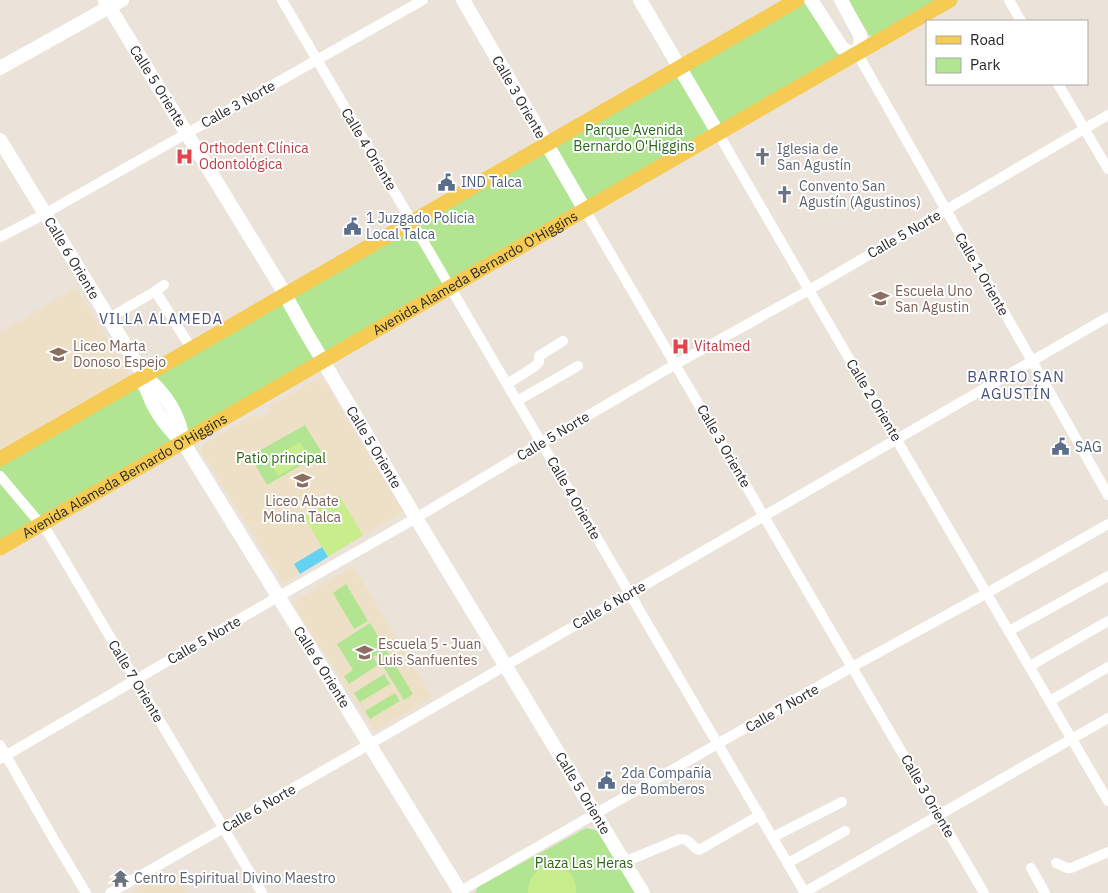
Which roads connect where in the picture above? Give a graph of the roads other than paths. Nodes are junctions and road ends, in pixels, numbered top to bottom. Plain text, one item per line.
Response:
1 (122, 0) edge
2 (282, 0) edge
3 (423, 0) edge
4 (463, 0) edge
5 (640, 0) edge
6 (796, 0) edge
7 (811, 0) edge
8 (841, 0) edge
9 (950, 0) edge
10 (1009, 0) edge
11 (107, 4) edge
12 (1020, 20) edge
13 (857, 54) junction
14 (317, 60) junction
15 (0, 68) edge
16 (680, 68) junction
17 (1059, 85) edge
18 (1108, 115) edge
19 (1084, 129) junction
20 (187, 133) junction
21 (718, 133) junction
22 (0, 140) edge
23 (547, 144) junction
24 (1108, 169) edge
25 (585, 210) junction
26 (946, 210) junction
27 (45, 213) junction
28 (412, 222) junction
29 (0, 237) edge
30 (164, 285) dead end
31 (450, 287) junction
32 (809, 290) junction
33 (154, 292) junction
34 (285, 294) junction
35 (1108, 316) edge
36 (109, 318) junction
37 (563, 341) dead end
38 (191, 348) junction
39 (323, 361) junction
40 (1032, 362) junction
41 (676, 364) junction
42 (578, 366) dead end
43 (144, 376) junction
44 (507, 384) junction
45 (517, 401) junction
46 (897, 438) junction
47 (183, 442) junction
48 (541, 443) junction
49 (0, 459) edge
50 (0, 476) edge
51 (1108, 495) edge
52 (764, 516) junction
53 (416, 518) junction
54 (40, 524) junction
55 (1108, 524) edge
56 (0, 548) edge
57 (1108, 576) edge
58 (630, 593) junction
59 (987, 593) junction
60 (279, 596) junction
61 (1108, 621) edge
62 (1009, 632) junction
63 (506, 665) junction
64 (1030, 666) junction
65 (852, 667) junction
66 (1108, 667) edge
67 (135, 680) junction
68 (1050, 701) junction
69 (1108, 718) edge
70 (1072, 738) junction
71 (370, 744) junction
72 (718, 744) junction
73 (0, 745) edge
74 (3, 757) edge
75 (1108, 801) edge
76 (842, 802) dead end
77 (596, 814) junction
78 (760, 815) junction
79 (939, 815) junction
80 (223, 828) junction
81 (846, 831) dead end
82 (773, 837) junction
83 (1108, 852) edge
84 (624, 862) junction
85 (788, 863) junction
86 (1056, 863) dead end
87 (1031, 868) dead end
88 (459, 892) edge
89 (86, 893) edge
90 (110, 893) edge
91 (262, 893) edge
92 (643, 893) edge
93 (805, 893) edge
94 (984, 893) edge
95 (1045, 893) edge

1 - 11 main road
2 - 14 street, Calle 4 Oriente
3 - 14 street, Calle 3 Norte
4 - 23 main road, Calle 3 Oriente
5 - 16 main road, Calle 2 Oriente
6 - 16 main road
7 - 13 main road
8 - 13 main road
9 - 13 main road, Avenida Alameda Bernardo O'Higgins
10 - 12 street
11 - 15 main road
11 - 20 main road, Calle 5 Oriente
13 - 21 main road, Avenida Alameda Bernardo O'Higgins
13 - 26 street, Calle 1 Oriente
14 - 20 street, Calle 3 Norte
14 - 28 street, Calle 4 Oriente
16 - 21 main road, Calle 2 Oriente
16 - 23 main road
17 - 19 street
18 - 19 street, Calle 5 Norte
19 - 24 street
19 - 26 street, Calle 5 Norte
20 - 27 street, Calle 3 Norte
20 - 34 main road, Calle 5 Oriente
21 - 25 main road, Avenida Alameda Bernardo O'Higgins
21 - 32 street, Calle 2 Oriente
22 - 27 main road, Calle 6 Oriente
23 - 25 main road, Calle 3 Oriente
23 - 28 main road
25 - 31 main road, Avenida Alameda Bernardo O'Higgins
25 - 41 street, Calle 3 Oriente
26 - 32 street, Calle 5 Norte
26 - 40 street, Calle 1 Oriente
27 - 29 street, Calle 3 Norte
27 - 36 main road, Calle 6 Oriente
28 - 31 street, Calle 4 Oriente
28 - 34 main road
30 - 33 street
31 - 39 main road, Avenida Alameda Bernardo O'Higgins
31 - 44 street, Calle 4 Oriente
32 - 41 street, Calle 5 Norte
32 - 46 street, Calle 2 Oriente
33 - 36 street
33 - 38 street
34 - 38 main road
34 - 39 main road, Calle 5 Oriente
35 - 40 street, Calle 6 Norte
36 - 43 main road, Calle 6 Oriente
37 - 44 street
38 - 43 main road
39 - 47 main road, Avenida Alameda Bernardo O'Higgins
39 - 53 main road, Calle 5 Oriente
40 - 46 street, Calle 6 Norte
40 - 51 street, Calle 1 Oriente
41 - 48 street, Calle 5 Norte
41 - 52 street, Calle 3 Oriente
42 - 45 street
43 - 47 main road, Calle 6 Oriente
43 - 49 main road
44 - 45 street, Calle 4 Oriente
45 - 48 street, Calle 4 Oriente
46 - 52 street, Calle 6 Norte
46 - 59 street, Calle 2 Oriente
47 - 54 main road, Avenida Alameda Bernardo O'Higgins
47 - 60 main road, Calle 6 Oriente
48 - 53 street, Calle 5 Norte
48 - 58 street, Calle 4 Oriente
50 - 54 street, Calle 7 Oriente
52 - 58 street, Calle 6 Norte
52 - 65 street, Calle 3 Oriente
53 - 60 street, Calle 5 Norte
53 - 63 main road, Calle 5 Oriente
54 - 56 main road, Avenida Alameda Bernardo O'Higgins
54 - 67 street, Calle 7 Oriente
55 - 59 street, Calle 7 Norte
57 - 62 street
58 - 63 street, Calle 6 Norte
58 - 72 street, Calle 4 Oriente
59 - 62 street, Calle 2 Oriente
59 - 65 street, Calle 7 Norte
60 - 67 street, Calle 5 Norte
60 - 71 main road, Calle 6 Oriente
61 - 64 street
62 - 64 street, Calle 2 Oriente
63 - 71 street, Calle 6 Norte
63 - 77 main road, Calle 5 Oriente
64 - 68 street, Calle 2 Oriente
65 - 72 street, Calle 7 Norte
65 - 79 street, Calle 3 Oriente
66 - 68 street
67 - 74 street, Calle 5 Norte
67 - 80 street, Calle 7 Oriente
68 - 70 street, Calle 2 Oriente
69 - 70 street
70 - 75 street, Calle 2 Oriente
70 - 79 street
71 - 80 street, Calle 6 Norte
71 - 88 main road, Calle 6 Oriente
72 - 77 street, Calle 7 Norte
72 - 78 street, Calle 4 Oriente
73 - 74 street
74 - 89 street
76 - 82 street
77 - 84 main road, Calle 5 Oriente
77 - 88 street, Calle 7 Norte
78 - 82 street, Calle 4 Oriente
78 - 84 street
79 - 93 street
79 - 94 street, Calle 3 Oriente
80 - 90 street, Calle 6 Norte
80 - 91 street, Calle 7 Oriente
81 - 85 street
82 - 85 street, Calle 4 Oriente
83 - 86 street
84 - 92 main road, Calle 5 Oriente
85 - 93 street, Calle 4 Oriente
87 - 95 street

